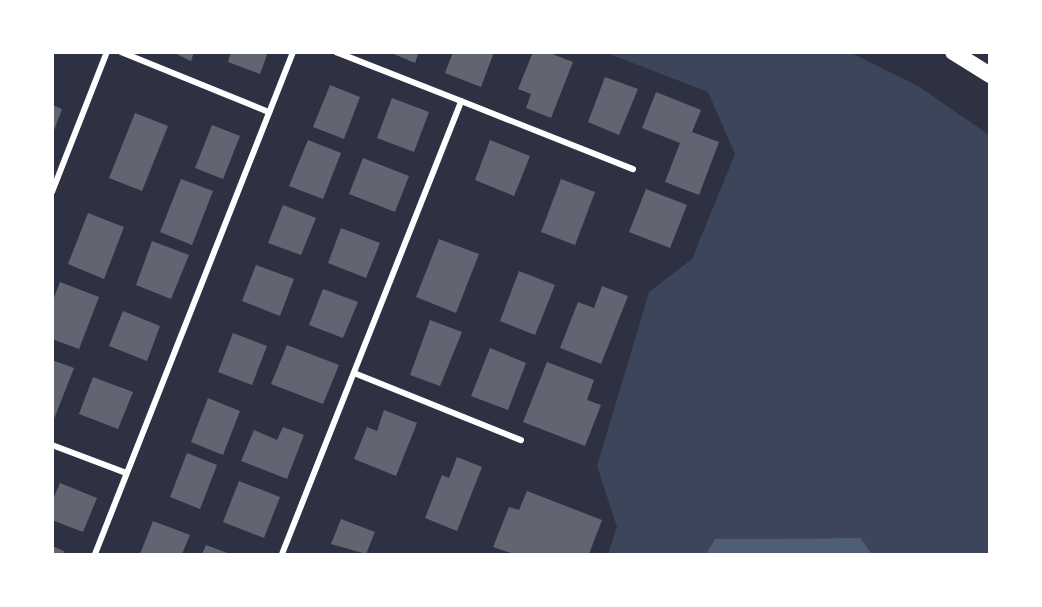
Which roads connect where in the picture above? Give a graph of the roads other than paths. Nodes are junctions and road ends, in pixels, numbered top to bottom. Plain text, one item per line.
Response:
1 (107, 52) edge
2 (121, 52) edge
3 (294, 52) edge
4 (336, 52) edge
5 (953, 52) edge
6 (990, 75) edge
7 (461, 101) junction
8 (269, 112) junction
9 (633, 169) dead end
10 (52, 192) edge
11 (354, 374) junction
12 (521, 440) dead end
13 (52, 445) edge
14 (126, 473) junction
15 (95, 555) edge
16 (282, 555) edge

1 - 10 street
2 - 8 street
3 - 8 street
4 - 7 street
5 - 6 highway
7 - 9 street
7 - 11 street
8 - 14 street
11 - 12 street
11 - 16 street
13 - 14 street
14 - 15 street

